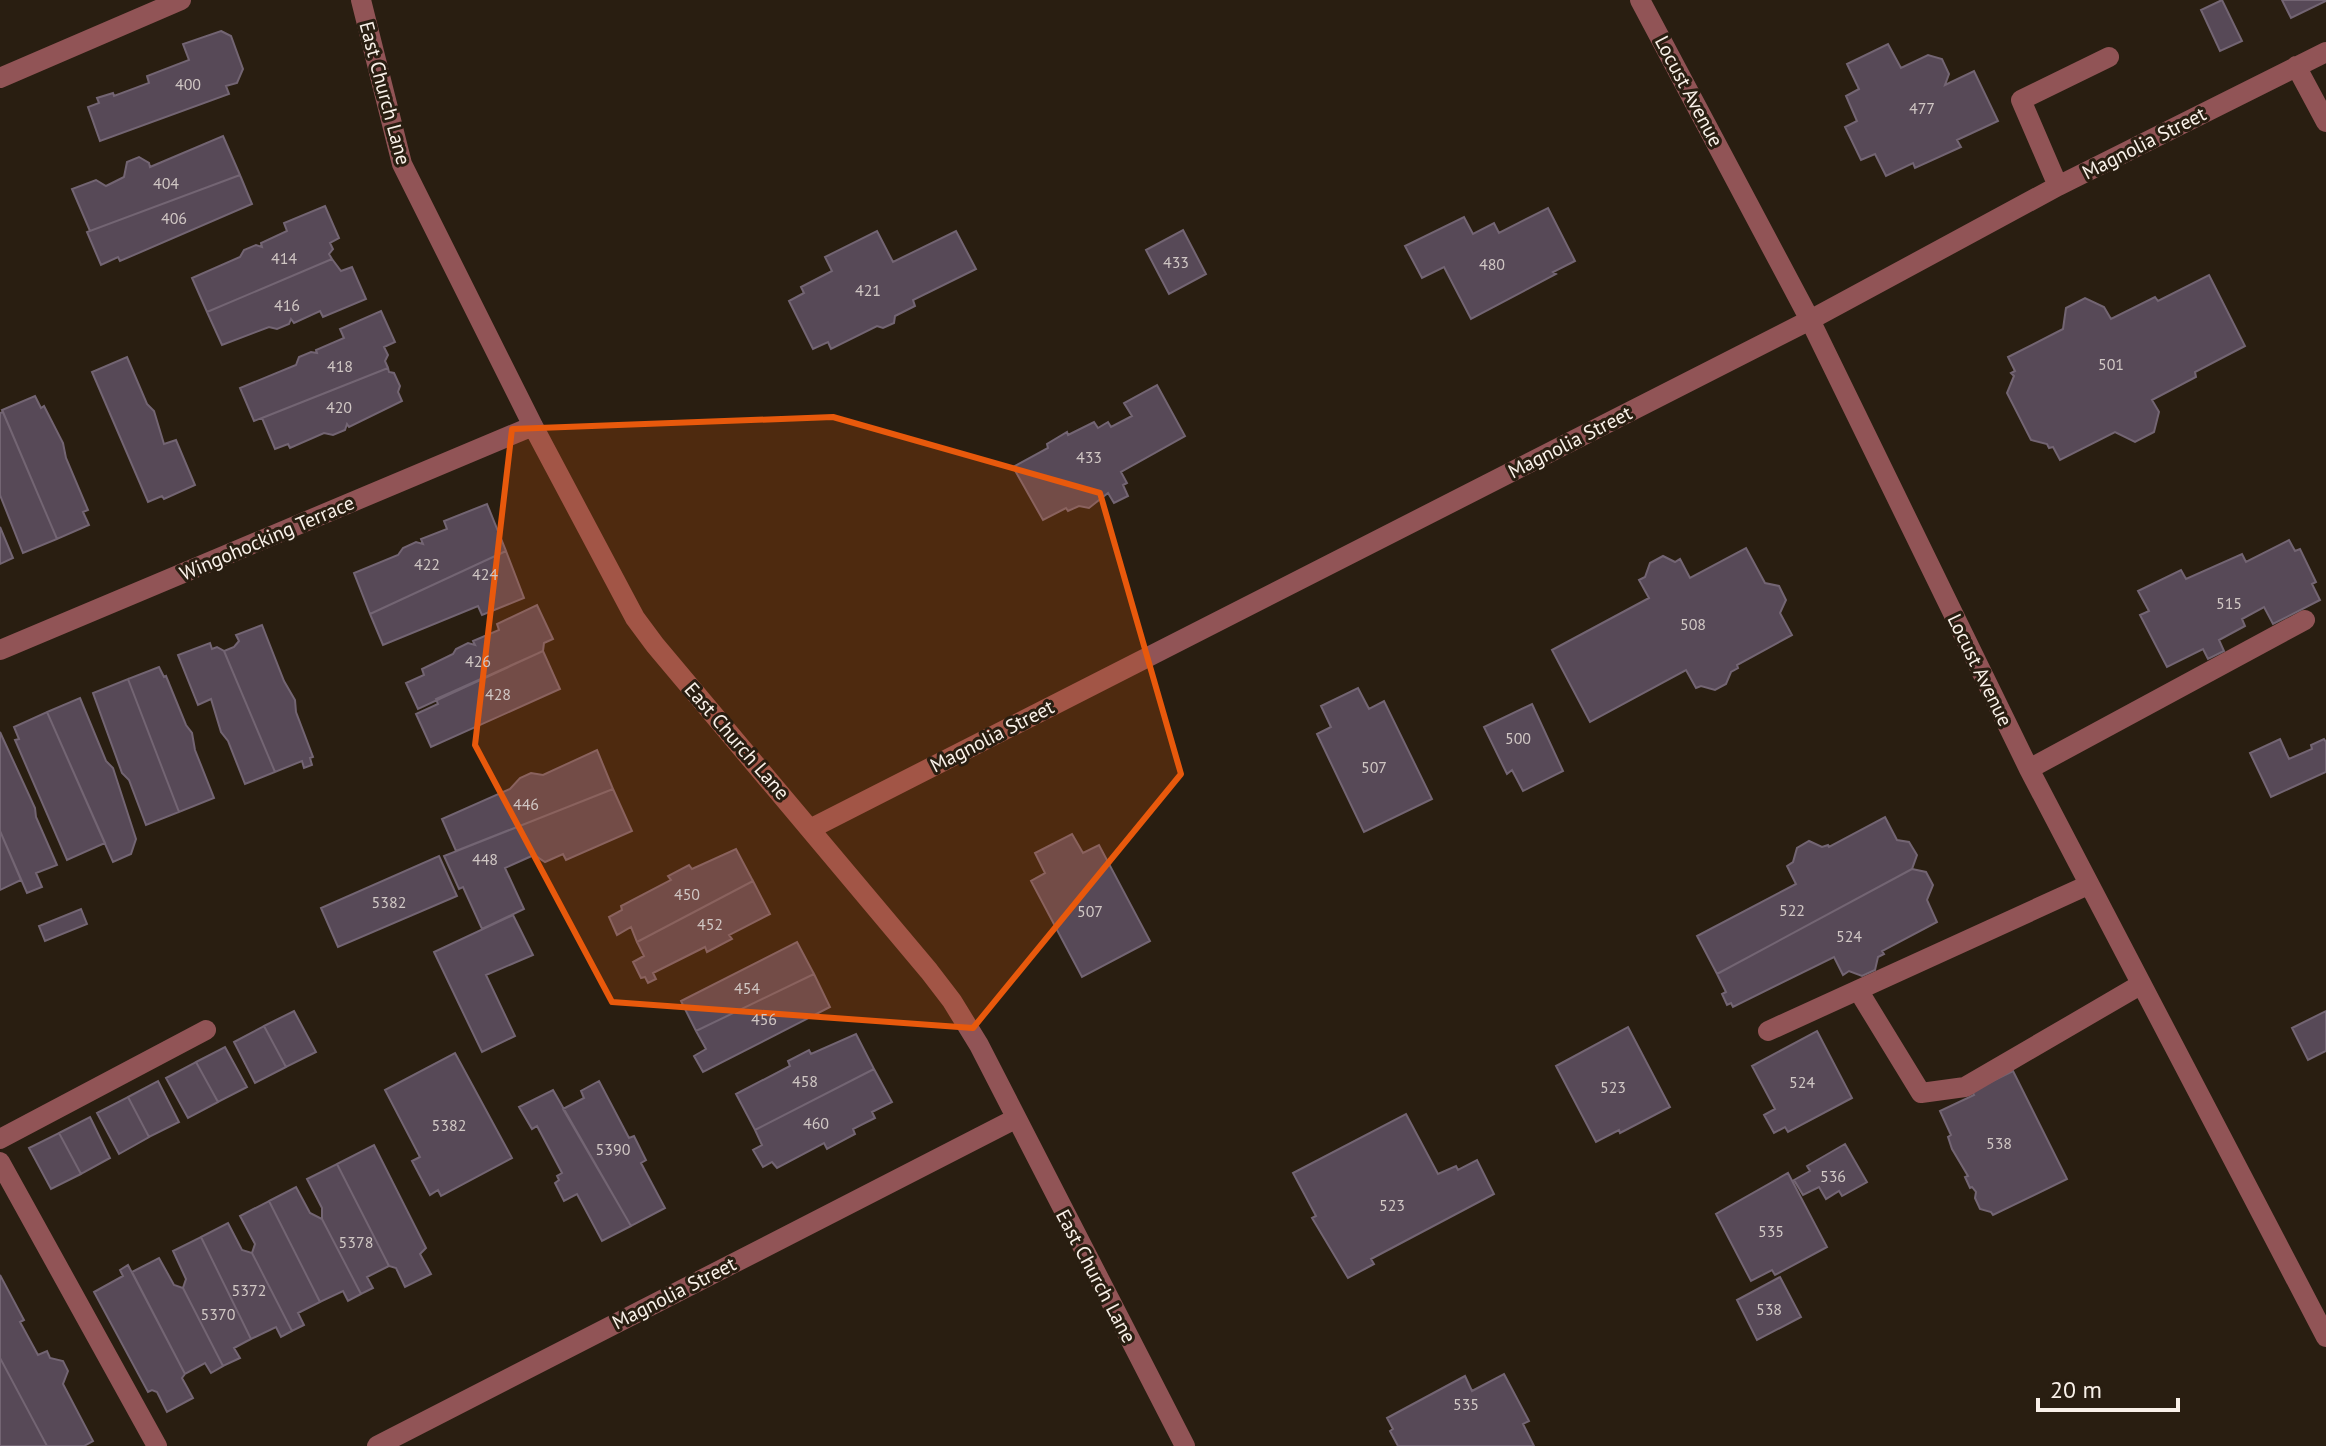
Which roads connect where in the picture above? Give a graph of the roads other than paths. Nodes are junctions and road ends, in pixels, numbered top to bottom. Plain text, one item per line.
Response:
1 (181, 0) edge
2 (361, 0) edge
3 (1640, 0) edge
4 (2326, 52) edge
5 (2109, 57) dead end
6 (2296, 66) junction
7 (0, 78) edge
8 (2326, 122) edge
9 (2058, 186) junction
10 (1810, 320) junction
11 (533, 426) junction
12 (2305, 620) dead end
13 (0, 650) edge
14 (2029, 769) junction
15 (812, 828) junction
16 (2088, 885) junction
17 (2140, 985) junction
18 (1858, 990) junction
19 (206, 1030) dead end
20 (1768, 1031) dead end
21 (1015, 1119) junction
22 (0, 1139) edge
23 (0, 1162) edge
24 (2326, 1337) edge
25 (157, 1446) edge
26 (377, 1446) edge
27 (1185, 1446) edge

1 - 7 street
2 - 11 street, East Church Lane
3 - 10 street, Locust Avenue
4 - 6 street, Magnolia Street
5 - 9 street
6 - 8 street
6 - 9 street, Magnolia Street
9 - 10 street, Magnolia Street
10 - 14 street, Locust Avenue
10 - 15 street, Magnolia Street
11 - 13 street, Wingohocking Terrace
11 - 15 street, East Church Lane
12 - 14 street
14 - 16 street, Locust Avenue
15 - 21 street, East Church Lane
16 - 17 street, Locust Avenue
16 - 18 street
17 - 18 street
17 - 24 street, Locust Avenue
18 - 20 street
19 - 22 street
21 - 26 street, Magnolia Street
21 - 27 street, East Church Lane
23 - 25 street

